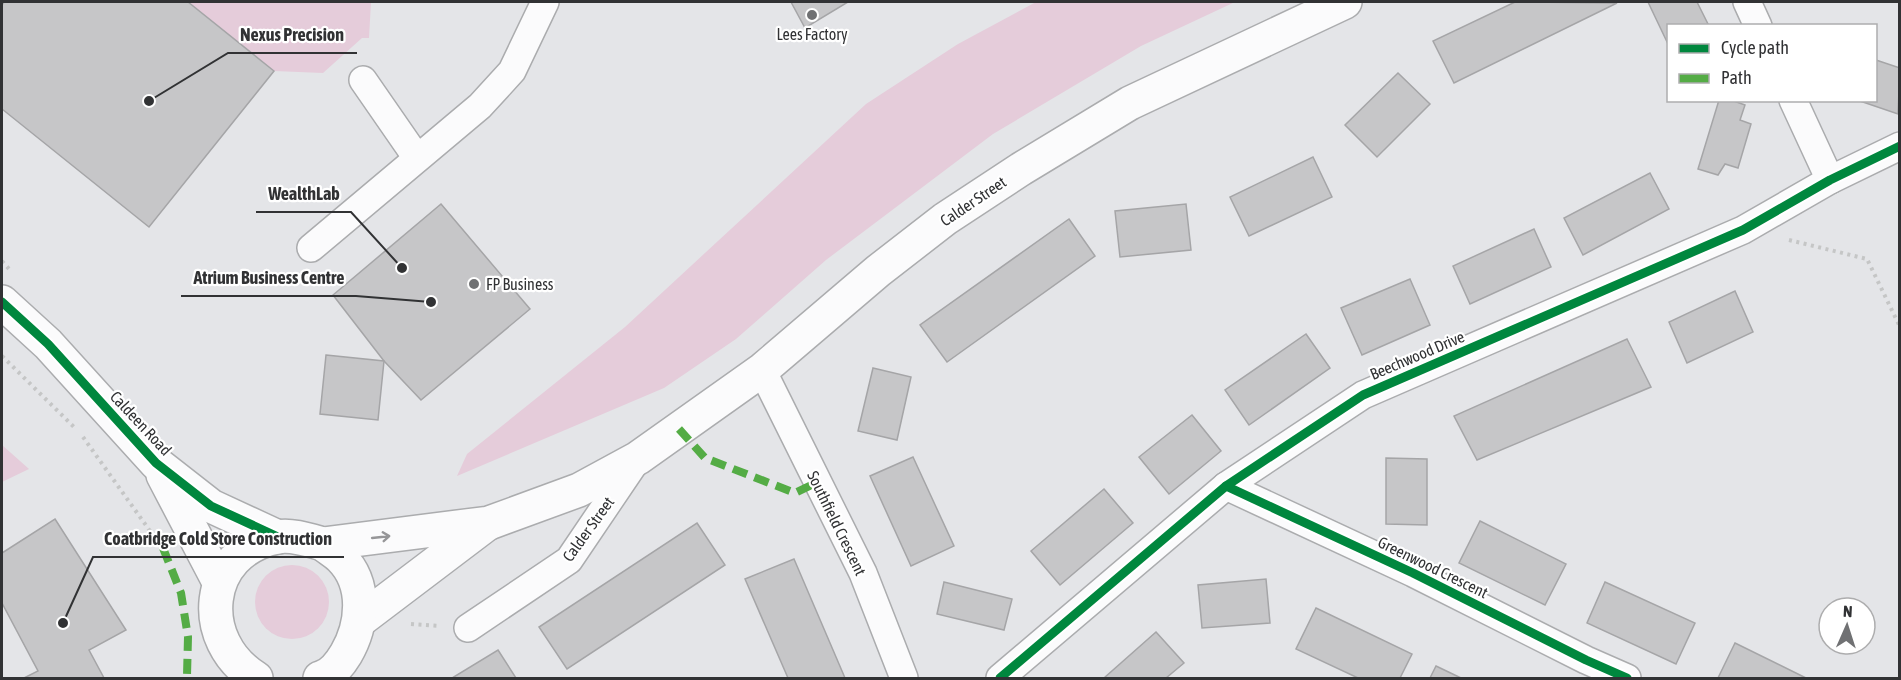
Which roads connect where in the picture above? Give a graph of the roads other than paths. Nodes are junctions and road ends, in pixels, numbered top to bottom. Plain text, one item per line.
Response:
1 (545, 2) edge
2 (1345, 2) edge
3 (1747, 2) edge
4 (1757, 24) edge
5 (363, 80) dead end
6 (1794, 102) edge
7 (1899, 146) edge
8 (417, 158) junction
9 (1830, 180) junction
10 (311, 248) dead end
11 (2, 302) edge
12 (762, 370) junction
13 (638, 458) junction
14 (156, 463) junction
15 (1226, 486) junction
16 (489, 523) junction
17 (278, 537) junction
18 (323, 544) junction
19 (219, 582) junction
20 (360, 621) junction
21 (468, 628) dead end
22 (222, 666) edge
23 (256, 678) edge
24 (325, 678) edge
25 (904, 678) edge
26 (1000, 678) edge
27 (1627, 678) edge

1 - 8 street
2 - 12 main road, Calder Street
3 - 4 street
5 - 8 street
6 - 9 street
7 - 9 street, Beechwood Drive
8 - 10 street
9 - 15 street, Beechwood Drive
11 - 14 main road, Caldeen Road
12 - 13 main road, Calder Street
12 - 25 street, Southfield Crescent
13 - 16 main road, Calder Street
13 - 21 street, Calder Street
14 - 17 main road, Caldeen Road
14 - 19 main road, Caldeen Road
15 - 26 street, Beechwood Drive
15 - 27 street, Greenwood Crescent
18 -> 16 main road, Calder Street
16 - 20 main road, Calder Street
17 - 18 main road, Calder Street
17 - 19 main road, Calder Street
18 - 20 main road
19 - 22 main road
20 - 24 main road
22 - 23 main road

